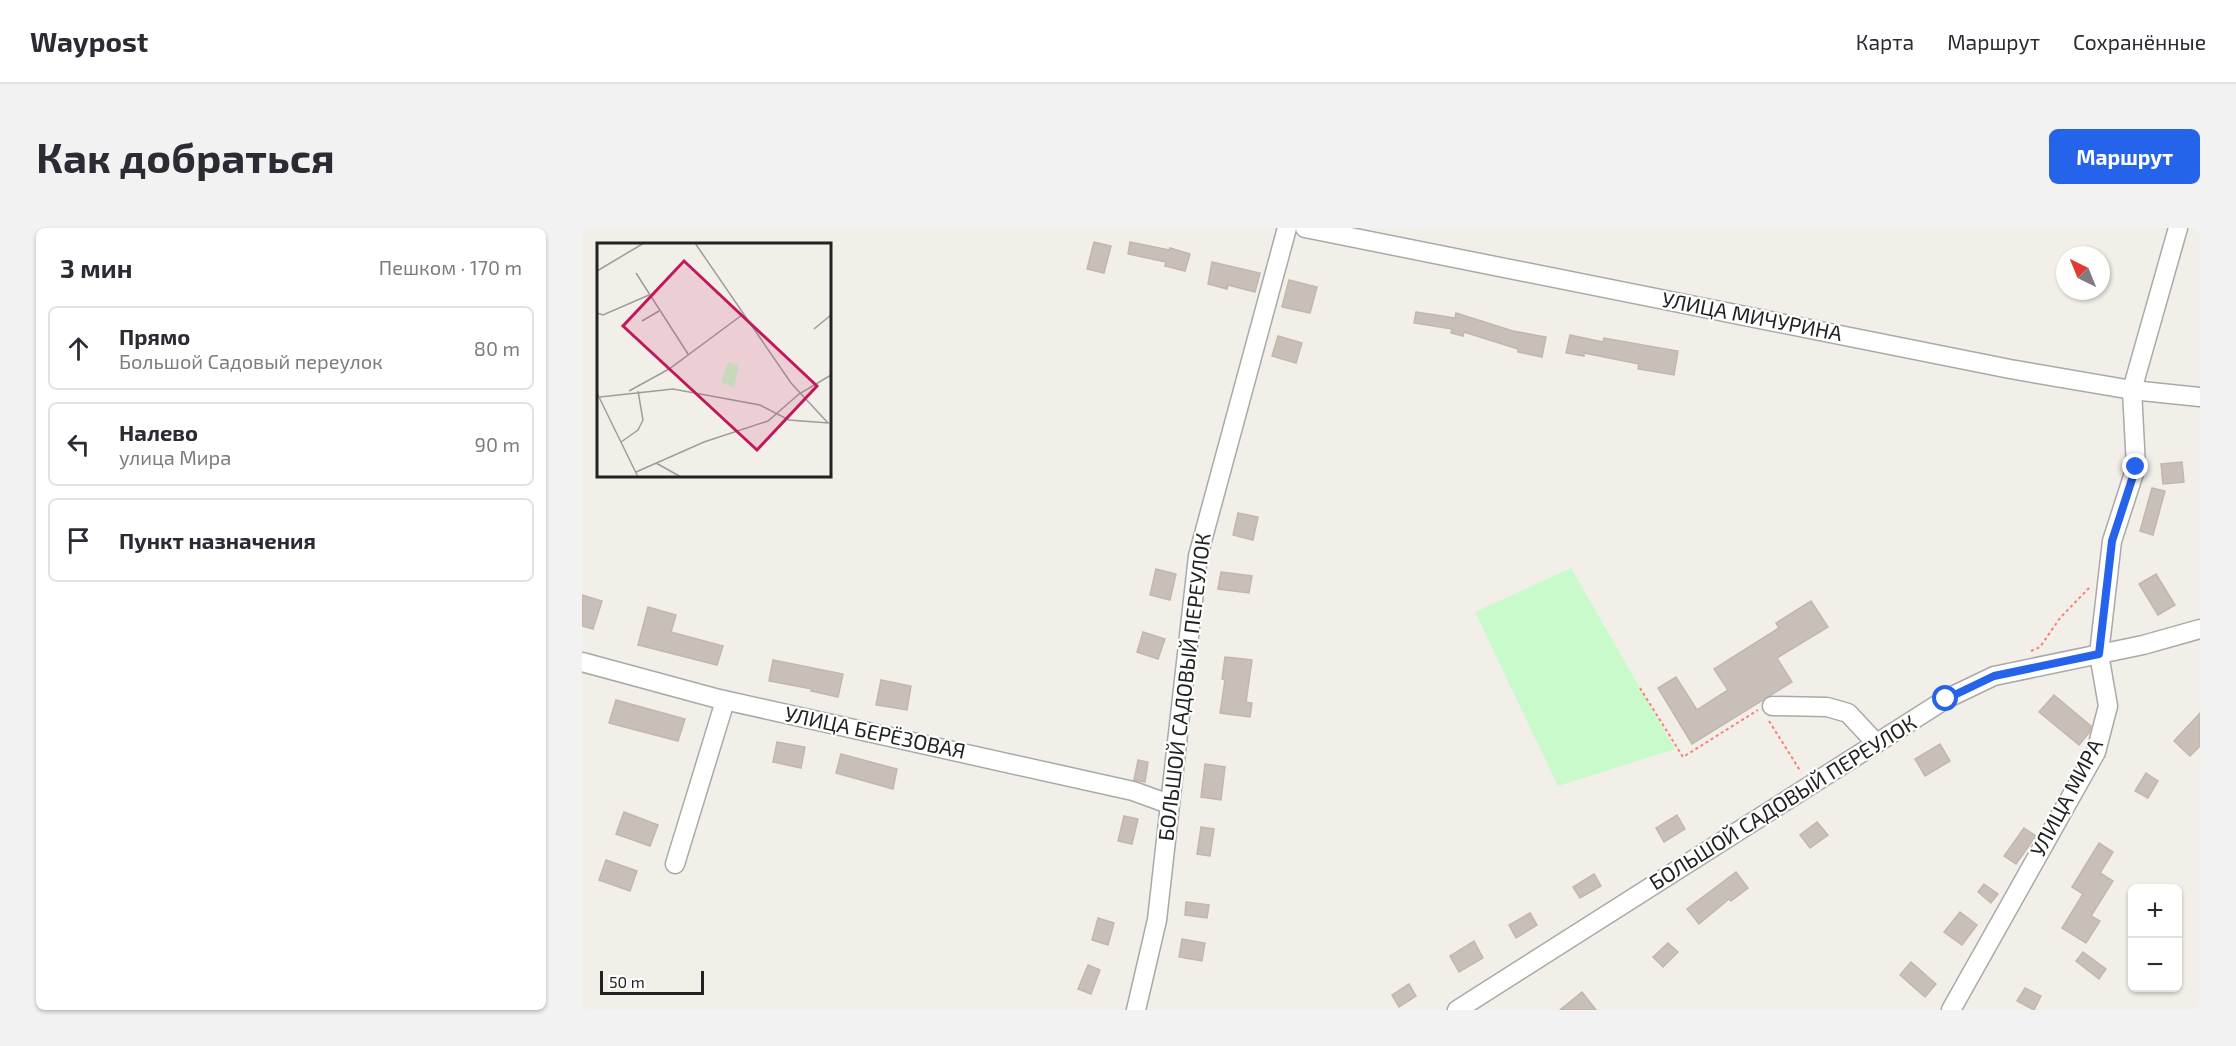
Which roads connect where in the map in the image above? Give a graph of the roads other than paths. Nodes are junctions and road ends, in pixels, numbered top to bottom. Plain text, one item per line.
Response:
1 (1287, 228) edge
2 (1305, 228) edge
3 (2178, 228) edge
4 (2132, 390) junction
5 (2200, 397) edge
6 (2200, 629) edge
7 (2099, 654) junction
8 (582, 662) edge
9 (725, 701) junction
10 (1766, 711) road end
11 (1876, 743) junction
12 (1168, 804) junction
13 (675, 864) dead end
14 (1136, 1010) edge
15 (1457, 1010) edge
16 (1951, 1010) edge

1 - 12 street, БОЛЬШОЙ САДОВЫЙ ПЕРЕУЛОК
2 - 4 street, УЛИЦА МИЧУРИНА
3 - 4 street, УЛИЦА МИРА
4 - 5 street, УЛИЦА МИЧУРИНА
4 - 7 street, УЛИЦА МИРА
6 - 7 street, БОЛЬШОЙ САДОВЫЙ ПЕРЕУЛОК
7 - 11 street, БОЛЬШОЙ САДОВЫЙ ПЕРЕУЛОК
7 - 16 street, УЛИЦА МИРА
8 - 9 street, УЛИЦА БЕРЁЗОВАЯ
9 - 12 street, УЛИЦА БЕРЁЗОВАЯ
9 - 13 street
10 - 11 street
11 - 15 street, БОЛЬШОЙ САДОВЫЙ ПЕРЕУЛОК
12 - 14 street, БОЛЬШОЙ САДОВЫЙ ПЕРЕУЛОК

